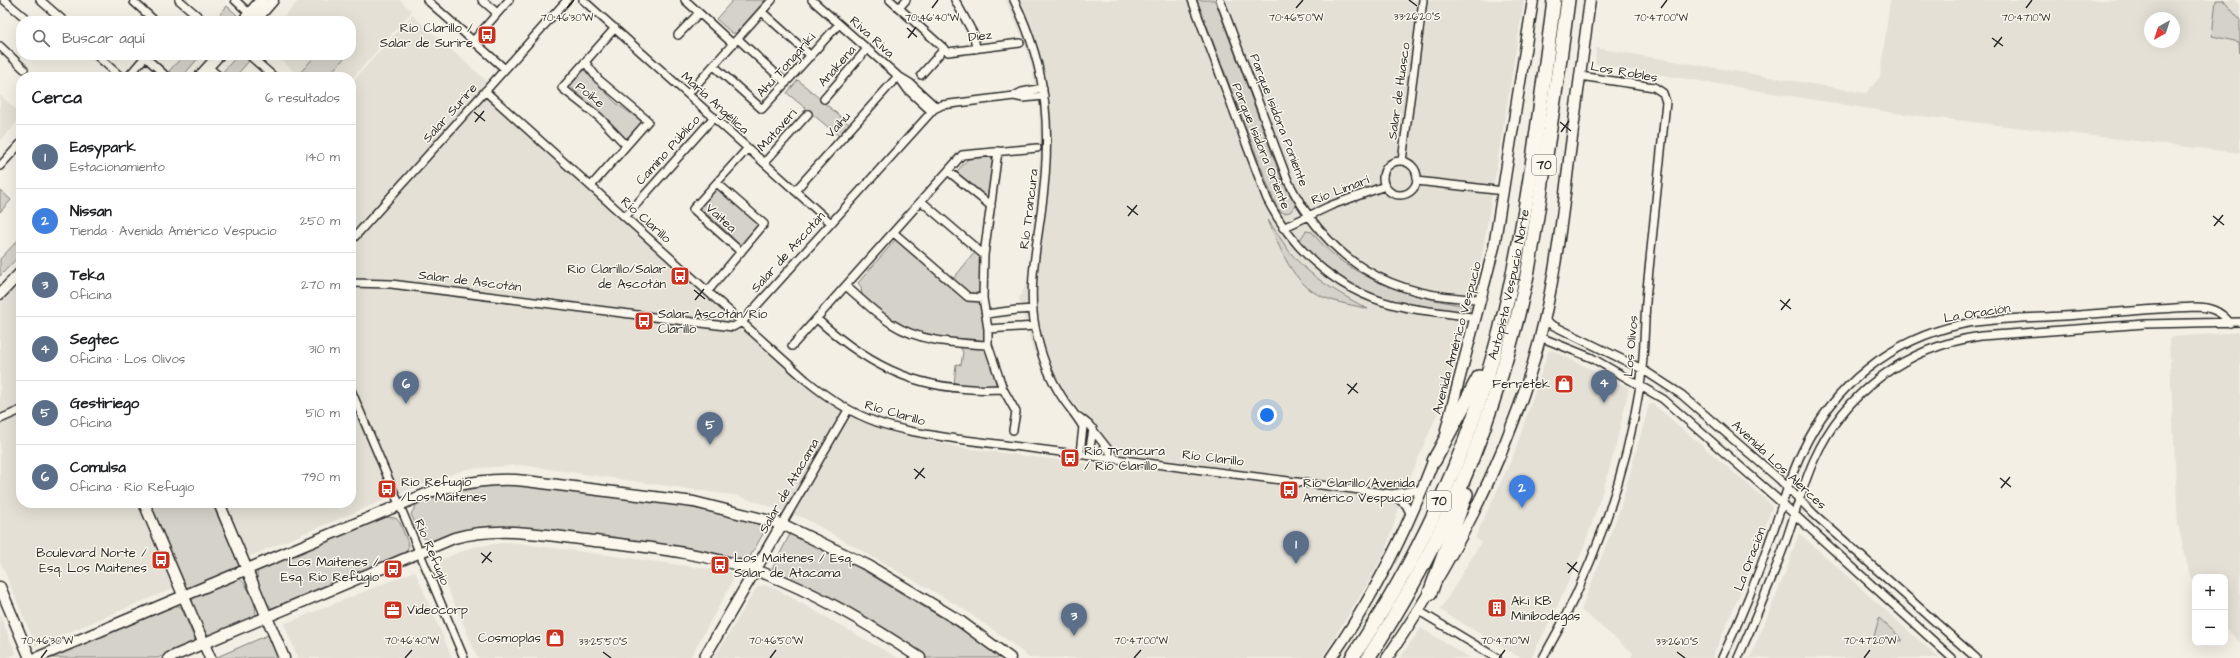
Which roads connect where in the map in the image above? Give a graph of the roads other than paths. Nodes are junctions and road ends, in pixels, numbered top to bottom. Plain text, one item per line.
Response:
1 (4, 0) edge
2 (40, 0) edge
3 (234, 0) edge
4 (261, 0) edge
5 (274, 0) edge
6 (427, 0) edge
7 (482, 0) edge
8 (508, 0) edge
9 (567, 0) edge
10 (583, 0) edge
11 (685, 0) edge
12 (772, 0) edge
13 (812, 0) edge
14 (890, 0) edge
15 (906, 0) edge
16 (955, 0) edge
17 (1014, 0) edge
18 (1192, 0) edge
19 (1220, 0) edge
20 (1423, 0) edge
21 (1533, 0) edge
22 (1554, 0) edge
23 (1568, 0) edge
24 (1590, 0) edge
25 (184, 1) edge
26 (134, 2) dead end
27 (899, 8) junction
28 (699, 12) junction
29 (762, 12) junction
30 (497, 13) junction
31 (23, 16) edge
32 (58, 16) edge
33 (149, 16) edge
34 (198, 16) edge
35 (248, 16) edge
36 (253, 16) edge
37 (255, 16) edge
38 (839, 24) junction
39 (614, 28) junction
40 (678, 35) dead end
41 (473, 41) junction
42 (735, 41) junction
43 (1020, 43) dead end
44 (0, 46) edge
45 (976, 48) junction
46 (868, 49) junction
47 (944, 49) junction
48 (811, 56) junction
49 (102, 60) edge
50 (141, 60) edge
51 (148, 60) edge
52 (214, 60) edge
53 (255, 60) edge
54 (585, 62) junction
55 (714, 66) junction
56 (208, 67) junction
57 (24, 69) dead end
58 (505, 69) junction
59 (115, 72) edge
60 (132, 72) edge
61 (162, 72) edge
62 (204, 72) edge
63 (214, 72) edge
64 (268, 72) edge
65 (921, 75) dead end
66 (898, 76) junction
67 (1580, 76) junction
68 (786, 83) junction
69 (485, 91) junction
70 (1044, 92) junction
71 (1663, 92) joint
72 (688, 94) junction
73 (824, 99) dead end
74 (934, 109) junction
75 (808, 114) dead end
76 (714, 117) junction
77 (626, 145) junction
78 (748, 148) junction
79 (1037, 148) dead end
80 (16, 149) edge
81 (998, 151) junction
82 (1402, 161) junction
83 (764, 162) junction
84 (0, 166) edge
85 (948, 171) junction
86 (1417, 181) junction
87 (717, 183) junction
88 (591, 186) junction
89 (1385, 186) junction
90 (795, 191) junction
91 (1504, 191) junction
92 (921, 201) junction
93 (991, 206) junction
94 (1307, 215) junction
95 (625, 217) junction
96 (831, 223) junction
97 (1283, 228) junction
98 (894, 233) junction
99 (356, 235) edge
100 (741, 252) junction
101 (984, 255) junction
102 (16, 276) edge
103 (356, 283) edge
104 (846, 286) junction
105 (2, 288) edge
106 (708, 291) junction
107 (982, 298) junction
108 (1481, 299) junction
109 (1032, 309) junction
110 (986, 314) junction
111 (1476, 318) junction
112 (817, 319) junction
113 (1544, 321) junction
114 (742, 322) junction
115 (1980, 322) junction
116 (2240, 322) edge
117 (2230, 323) junction
118 (1035, 326) junction
119 (988, 329) junction
120 (1500, 332) junction
121 (1981, 336) junction
122 (1540, 337) junction
123 (988, 344) junction
124 (792, 346) dead end
125 (1642, 369) junction
126 (1640, 385) junction
127 (1003, 389) junction
128 (356, 402) edge
129 (848, 410) junction
130 (16, 412) edge
131 (1077, 416) junction
132 (0, 419) edge
133 (1093, 429) junction
134 (1013, 430) dead end
135 (1479, 440) junction
136 (1080, 453) junction
137 (1089, 454) junction
138 (1114, 457) junction
139 (1434, 461) junction
140 (1788, 488) junction
141 (1423, 489) junction
142 (1392, 494) junction
143 (1799, 500) junction
144 (1783, 504) junction
145 (399, 505) junction
146 (146, 508) edge
147 (221, 508) edge
148 (1411, 515) junction
149 (1795, 515) junction
150 (782, 524) junction
151 (419, 553) junction
152 (246, 569) junction
153 (756, 571) junction
154 (0, 587) edge
155 (1430, 593) junction
156 (184, 596) junction
157 (1418, 611) junction
158 (267, 616) junction
159 (203, 644) junction
160 (30, 658) edge
161 (36, 658) edge
162 (169, 658) edge
163 (210, 658) edge
164 (284, 658) edge
165 (464, 658) edge
166 (704, 658) edge
167 (920, 658) edge
168 (1010, 658) edge
169 (1331, 658) edge
170 (1352, 658) edge
171 (1368, 658) edge
172 (1387, 658) edge
173 (1497, 658) edge
174 (1543, 658) edge
175 (1722, 658) edge
176 (1738, 658) edge
177 (1952, 658) edge
178 (1976, 658) edge

1 - 31 street
2 - 32 street
3 - 35 street
4 - 36 street
5 - 37 street
6 - 41 street
7 - 30 street
8 - 30 street
9 - 58 street, Salar Surire
10 - 39 street, María Angélica
11 - 28 street
12 - 29 street
13 - 38 street, Riva Riva
14 - 27 street
15 - 27 street
16 - 45 street
17 - 70 street, Río Trancura
18 - 97 street, Parque Isidora Oriente
19 - 94 street, Parque Isidora Poniente
20 - 82 street, Salar de Huasco
21 - 91 street, Avenida Américo Vespucio
22 - 120 highway, Autopista Vespucio Norte / 70
23 - 135 highway, Autopista Vespucio Norte / 70
24 - 67 street
25 - 34 street
26 - 33 street
27 - 47 street
28 - 40 street
28 - 42 street
29 - 42 street
29 - 48 street
30 - 41 street
38 - 46 street, Riva Riva
38 - 48 street, Ahu Tongariki
39 - 54 street, Poike
39 - 72 street, María Angélica
41 - 58 street
42 - 55 street
42 - 68 street
43 - 45 street, Diez
44 - 57 street
45 - 47 street, Diez
46 - 66 street, Riva Riva
46 - 73 street, Anakena
47 - 65 street
48 - 68 street, Ahu Tongariki
49 - 59 street
50 - 60 street
51 - 61 street
52 - 56 street
53 - 64 street
54 - 77 street, Poike
54 - 77 street, Poike
55 - 68 street, Ahu Tongariki
55 - 72 street
56 - 62 street
56 - 63 street
58 - 69 street, Salar Surire
66 - 74 street, Riva Riva
66 - 90 street, Vaihu
67 - 71 street, Los Robles
67 - 113 street
69 - 88 street, Río Clarillo
69 - 99 street, Salar Surire
70 - 74 street
70 - 109 street, Río Trancura
71 - 125 street, Los Olivos
72 - 76 street, María Angélica
74 - 96 street, Salar de Ascotán
75 - 83 street, Mataveri
76 - 78 street, María Angélica
76 - 95 street, Camino Público
77 - 88 street, Poike
78 - 83 street, María Angélica
78 - 87 street, Vaitea
79 - 81 street
80 - 84 street
81 - 85 street
81 - 93 street
82 - 86 street
82 - 89 street
83 - 90 street, María Angélica
85 - 92 street
85 - 93 street
86 - 89 street
86 - 91 street
87 - 100 street, Vaitea
87 - 100 street, Vaitea
88 - 95 street, Río Clarillo
89 - 94 street, Río Limarí
90 - 96 street, María Angélica
91 - 108 street, Avenida Américo Vespucio
92 - 98 street
92 - 101 street
93 - 101 street
94 - 97 street, Río Limarí
94 - 108 street, Parque Isidora Poniente
95 - 106 street, Río Clarillo
96 - 114 street, Salar de Ascotán
97 - 111 street, Parque Isidora Oriente
98 - 104 street
98 - 107 street
100 - 106 street, Vaitea
101 - 107 street
102 - 105 street
103 - 114 street, Salar de Ascotán
104 - 112 street
104 - 123 street
106 - 114 street, Río Clarillo
107 - 110 street
108 - 111 street, Avenida Américo Vespucio
109 - 110 street
109 - 118 street, Río Trancura
110 - 119 street
111 - 139 street, Avenida Américo Vespucio
112 - 124 street
112 - 127 street
113 - 122 street
113 - 125 street, Avenida Los Alerces
114 - 129 street, Río Clarillo
115 - 117 street, La Oración
115 - 121 street
115 - 140 street, La Oración
116 - 117 street, La Oración
117 - 121 street, La Oración
118 - 119 street
118 - 131 street, Río Trancura
119 - 123 street
120 - 139 highway
120 - 170 highway, Autopista Vespucio Norte / 70
121 - 143 street, La Oración
122 - 126 street, Avenida Los Alerces
122 - 155 street
123 - 127 street
125 - 126 street, Los Olivos
125 - 140 street, Avenida Los Alerces
126 - 144 street, Avenida Los Alerces
126 - 174 street, Los Olivos
127 - 134 street
128 - 145 street, Río Refugio
129 - 136 street, Río Clarillo
129 - 150 street, Salar de Atacama
130 - 132 street
131 - 133 street, Río Trancura
131 - 136 street, Río Trancura
133 - 137 street
133 - 138 street, Río Trancura
135 - 155 highway
135 - 171 highway, Autopista Vespucio Norte / 70
136 - 137 street, Río Clarillo
137 - 138 street, Río Clarillo
138 - 142 street, Río Clarillo
139 - 141 street, Avenida Américo Vespucio
140 - 143 street, Avenida Los Alerces
140 - 144 street, La Oración
141 - 142 street, Río Clarillo
141 - 148 street, Avenida Américo Vespucio
142 - 148 street
143 - 149 street, La Oración
143 - 178 street, Avenida Los Alerces
144 - 149 street, Avenida Los Alerces
144 - 175 street, La Oración
145 - 150 street
145 - 151 street, Río Refugio
145 - 152 street
146 - 156 street
147 - 152 street
148 - 169 street, Avenida Américo Vespucio
149 - 176 street, La Oración
149 - 177 street, Avenida Los Alerces
150 - 153 street, Salar de Atacama
150 - 168 street
151 - 153 street
151 - 158 street
151 - 165 street, Río Refugio
152 - 156 street
152 - 158 street
153 - 166 street, Salar de Atacama
153 - 167 street
154 - 160 street
155 - 157 street
156 - 159 street
156 - 161 street
157 - 172 street
157 - 173 street
158 - 159 street
158 - 164 street
159 - 162 street
159 - 163 street

